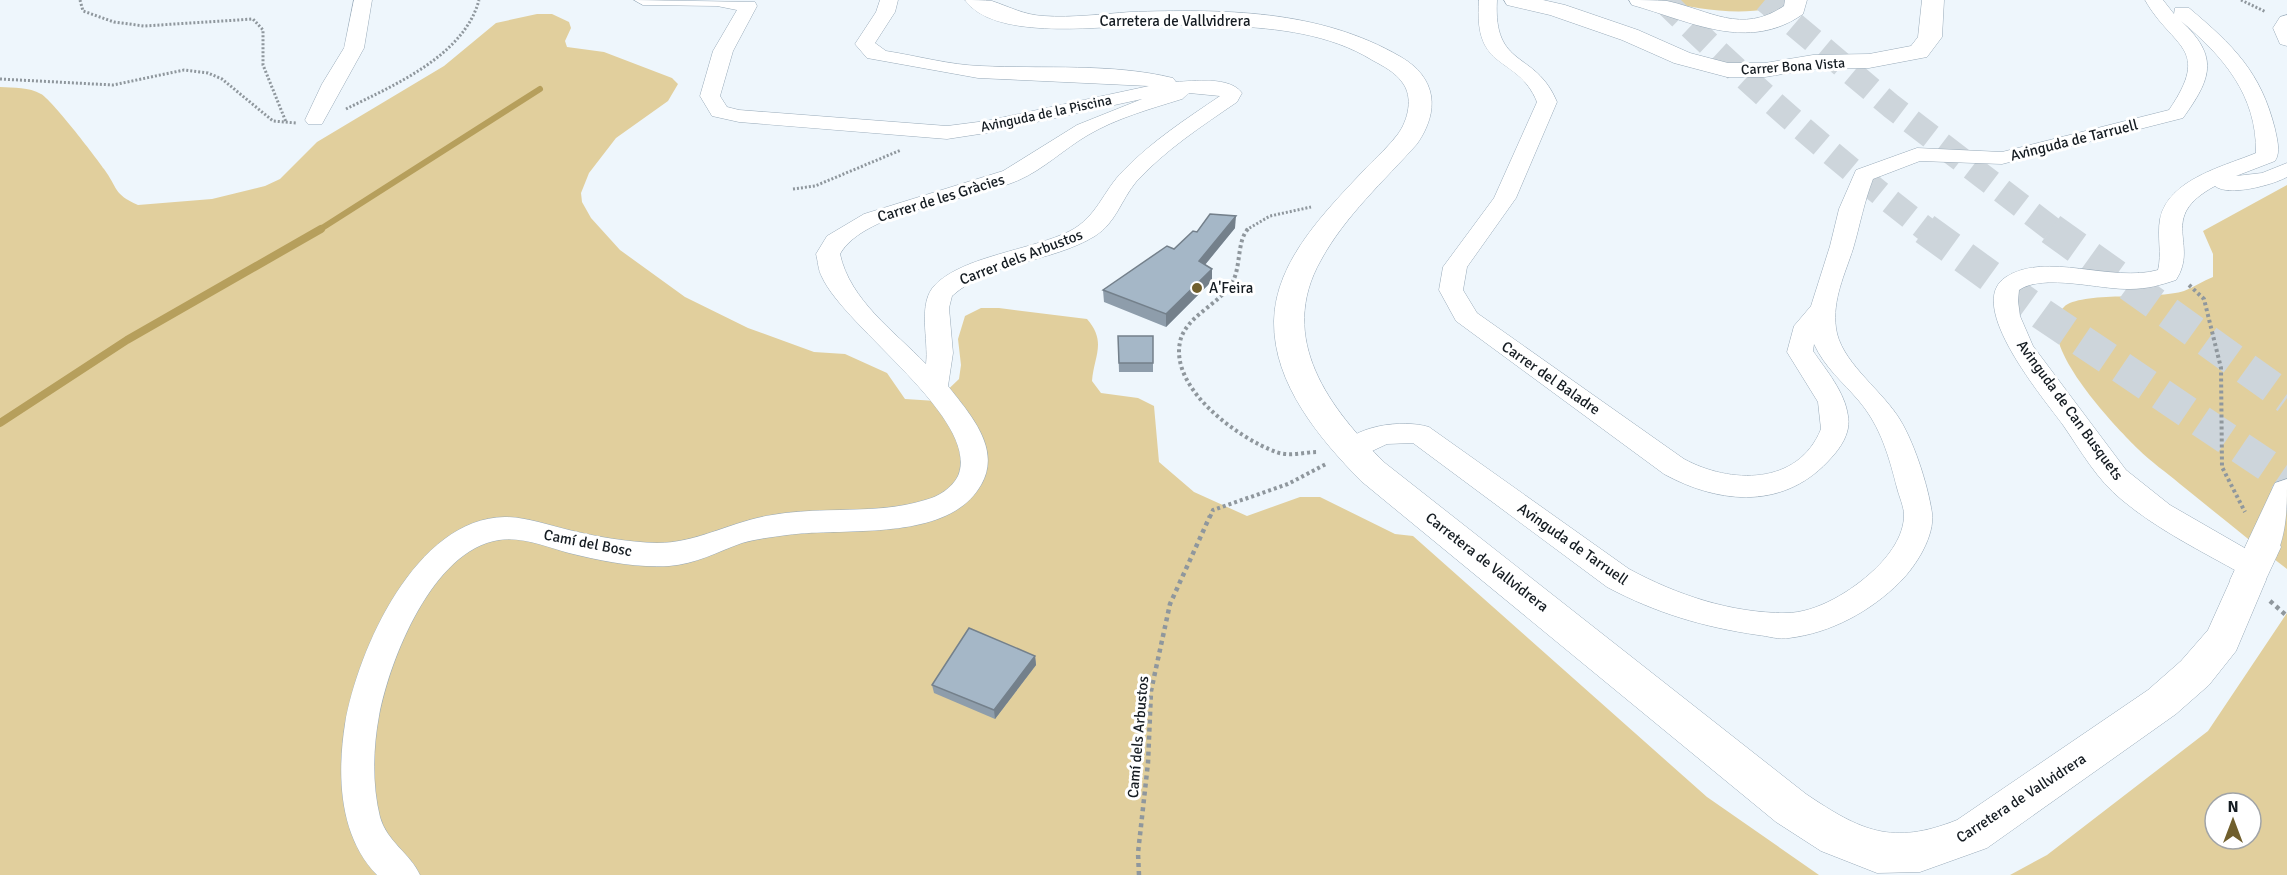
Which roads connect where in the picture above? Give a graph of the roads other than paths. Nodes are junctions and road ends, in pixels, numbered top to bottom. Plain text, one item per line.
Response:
1 (363, 0) edge
2 (643, 0) edge
3 (889, 0) edge
4 (976, 0) edge
5 (1488, 0) edge
6 (1515, 0) edge
7 (1640, 0) edge
8 (1796, 0) edge
9 (1933, 0) edge
10 (2154, 0) edge
11 (2171, 0) edge
12 (1183, 88) junction
13 (315, 120) road end
14 (2287, 169) edge
15 (2194, 188) junction
16 (1822, 309) junction
17 (935, 387) junction
18 (1351, 451) junction
19 (2287, 492) edge
20 (2254, 564) junction
21 (402, 875) edge

1 - 13 street
2 - 12 street, Avinguda de la Piscina
3 - 12 street, Avinguda de la Piscina
4 - 18 main road, Carretera de Vallvidrera
5 - 16 street, Carrer del Baladre
6 - 9 main road, Carrer Bona Vista
7 - 8 main road
10 - 16 street, Avinguda de Tarruell
11 - 15 street
12 - 17 street, Carrer dels Arbustos
12 - 17 street, Carrer de les Gràcies
14 - 15 street
15 - 20 street, Avinguda de Can Busquets
16 - 18 street, Avinguda de Tarruell
17 - 21 street, Camí del Bosc
18 - 20 main road, Carretera de Vallvidrera
19 - 20 main road, Carretera de Vallvidrera

